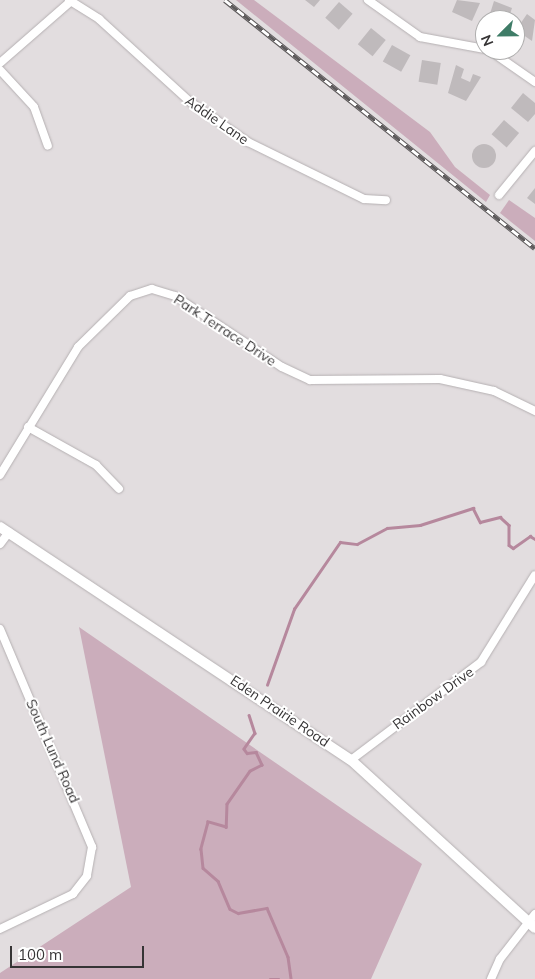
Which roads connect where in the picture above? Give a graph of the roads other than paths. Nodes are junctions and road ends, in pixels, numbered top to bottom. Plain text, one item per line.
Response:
1 (368, 0) edge
2 (69, 1) edge
3 (475, 47) edge
4 (503, 60) edge
5 (0, 63) edge
6 (0, 70) edge
7 (535, 82) edge
8 (48, 146) dead end
9 (535, 151) edge
10 (499, 195) dead end
11 (386, 200) dead end
12 (535, 411) edge
13 (28, 427) junction
14 (0, 475) edge
15 (119, 489) dead end
16 (4, 530) edge
17 (0, 544) edge
18 (535, 576) edge
19 (0, 629) edge
20 (351, 760) junction
21 (533, 922) edge
22 (0, 929) edge
23 (491, 979) edge

1 - 3 street
2 - 5 street
2 - 11 street, Addie Lane
4 - 7 street
6 - 8 street
9 - 10 street
12 - 13 street, Park Terrace Drive
13 - 14 street, Park Terrace Drive
13 - 15 street
16 - 17 street
16 - 20 main road, Eden Prairie Road
18 - 20 street, Rainbow Drive
19 - 22 street, South Lund Road
20 - 21 main road, Eden Prairie Road
21 - 23 street

